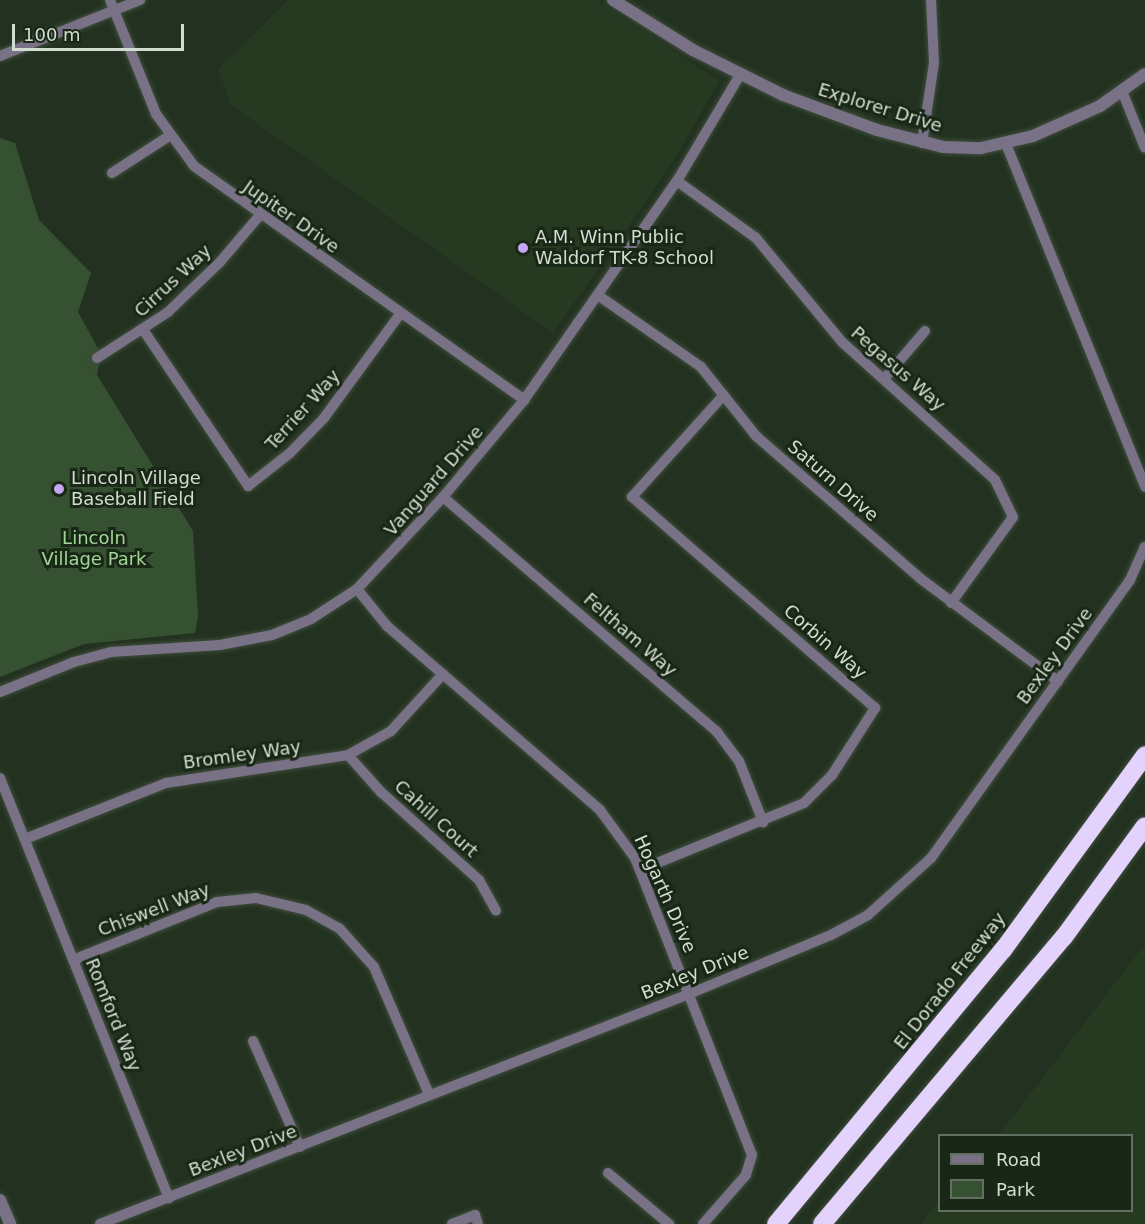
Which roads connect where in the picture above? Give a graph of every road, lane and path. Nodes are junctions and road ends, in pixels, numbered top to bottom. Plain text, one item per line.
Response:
1 (140, 0) edge
2 (613, 0) edge
3 (931, 0) edge
4 (112, 5) edge
5 (0, 56) edge
6 (1145, 74) edge
7 (740, 75) junction
8 (1122, 91) junction
9 (169, 136) junction
10 (922, 143) junction
11 (1006, 144) junction
12 (1145, 148) edge
13 (112, 173) dead end
14 (677, 182) junction
15 (260, 215) junction
16 (599, 296) junction
17 (400, 314) junction
18 (144, 331) junction
19 (925, 331) dead end
20 (98, 358) dead end
21 (884, 379) junction
22 (724, 395) junction
23 (524, 400) junction
24 (1145, 488) edge
25 (443, 497) junction
26 (1145, 547) edge
27 (357, 589) junction
28 (951, 603) junction
29 (443, 674) junction
30 (1058, 681) junction
31 (0, 692) edge
32 (348, 755) junction
33 (1145, 755) edge
34 (0, 777) edge
35 (763, 822) junction
36 (1145, 826) edge
37 (25, 839) junction
38 (640, 870) junction
39 (496, 911) dead end
40 (73, 960) junction
41 (689, 994) junction
42 (254, 1041) dead end
43 (429, 1094) junction
44 (300, 1147) junction
45 (608, 1173) dead end
46 (169, 1198) junction
47 (0, 1200) edge
48 (10, 1224) edge
49 (100, 1224) edge
50 (452, 1224) edge
51 (478, 1224) edge
52 (669, 1224) edge
53 (703, 1224) edge
54 (776, 1224) edge
55 (822, 1224) edge

1 - 4 street
2 - 7 street, Explorer Drive
3 - 10 street
4 - 5 street
4 - 9 street, Jupiter Drive
6 - 8 street, Explorer Drive
7 - 10 street, Explorer Drive
7 - 14 street, Vanguard Drive
8 - 11 street, Explorer Drive
8 - 12 street
9 - 13 street
9 - 15 street, Jupiter Drive
10 - 11 street, Explorer Drive
11 - 24 street
14 - 16 street, Vanguard Drive
14 - 21 street, Pegasus Way
15 - 17 street, Jupiter Drive
15 - 18 street, Cirrus Way
16 - 22 street, Saturn Drive
16 - 23 street, Vanguard Drive
17 - 18 street, Terrier Way
17 - 23 street, Jupiter Drive
18 - 20 street, Cirrus Way
19 - 21 street
21 - 28 street, Pegasus Way
22 - 28 street, Saturn Drive
22 - 35 street, Corbin Way
23 - 25 street, Vanguard Drive
25 - 27 street, Vanguard Drive
25 - 35 street, Feltham Way
26 - 30 street, Bexley Drive
27 - 29 street, Hogarth Drive
27 - 31 street, Vanguard Drive
28 - 30 street, Saturn Drive
29 - 32 street, Bromley Way
29 - 38 street, Hogarth Drive
30 - 41 street, Bexley Drive
32 - 37 street, Bromley Way
32 - 39 street, Cahill Court
33 - 54 highway, El Dorado Freeway
34 - 37 street, Romford Way
35 - 38 street, Corbin Way
36 - 55 highway
37 - 40 street, Romford Way
38 - 41 street, Hogarth Drive
40 - 43 street, Chiswell Way
40 - 46 street, Romford Way
41 - 43 street, Bexley Drive
41 - 53 street, Hogarth Drive
42 - 44 street
43 - 44 street, Bexley Drive
44 - 46 street, Bexley Drive
45 - 52 street
46 - 49 street, Bexley Drive
47 - 48 street
50 - 51 street

